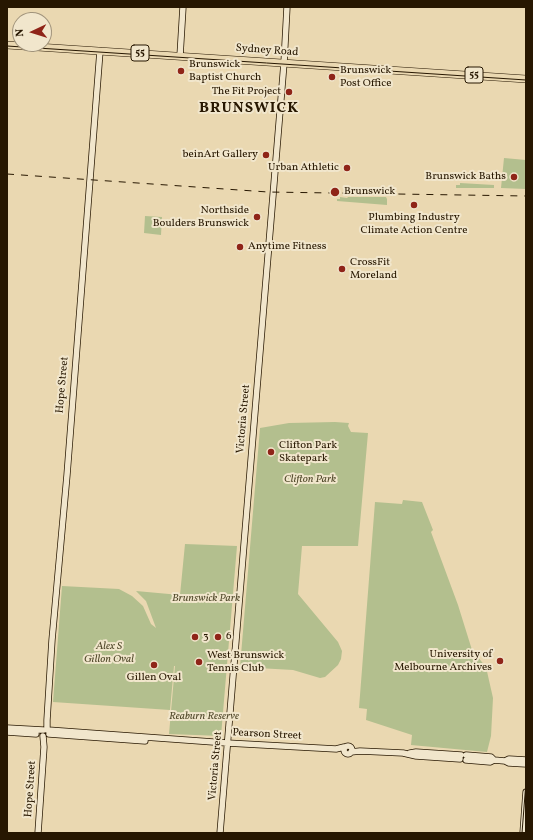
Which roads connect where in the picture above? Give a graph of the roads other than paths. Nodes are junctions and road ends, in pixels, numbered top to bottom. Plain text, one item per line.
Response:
1 (183, 7) edge
2 (287, 7) edge
3 (7, 45) edge
4 (100, 51) junction
5 (180, 56) junction
6 (284, 63) junction
7 (526, 79) edge
8 (7, 728) edge
9 (7, 732) edge
10 (46, 733) junction
11 (227, 743) junction
12 (526, 760) edge
13 (505, 761) junction
14 (526, 764) edge
15 (526, 792) edge
16 (38, 833) edge
17 (220, 833) edge
18 (523, 833) edge

1 - 5 street
2 - 6 street, Victoria Street
3 - 4 highway, Sydney Road / 55
4 - 5 highway, Sydney Road / 55
4 - 10 street, Hope Street
5 - 6 highway, Sydney Road / 55
6 - 7 highway, Sydney Road / 55
6 - 11 street, Victoria Street
8 - 10 street, Pearson Street
9 - 10 street, Pearson Street
10 - 11 street, Pearson Street
10 - 16 street, Hope Street
11 - 13 street, Pearson Street
11 - 17 street, Victoria Street
12 - 13 street
13 - 14 street
15 - 18 street

